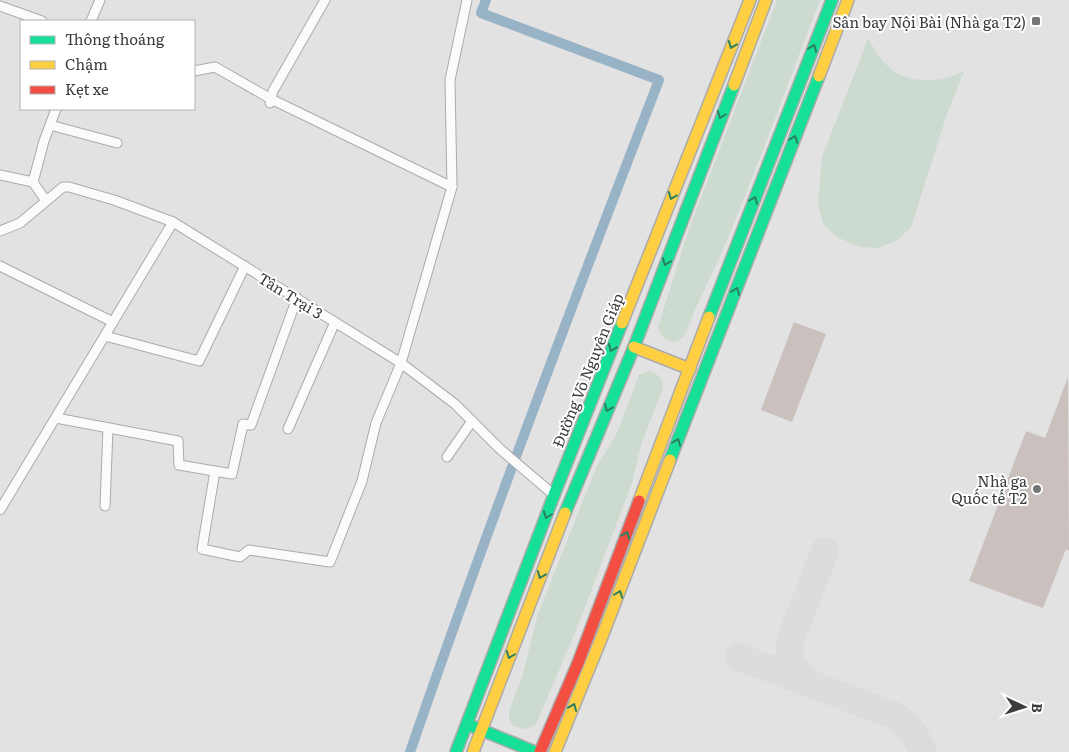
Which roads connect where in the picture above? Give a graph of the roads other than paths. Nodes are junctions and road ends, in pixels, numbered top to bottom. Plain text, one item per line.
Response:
1 (100, 0) edge
2 (325, 0) edge
3 (467, 0) edge
4 (750, 0) edge
5 (756, 0) edge
6 (766, 0) edge
7 (832, 0) edge
8 (848, 0) edge
9 (0, 6) edge
10 (39, 20) edge
11 (91, 20) edge
12 (739, 70) junction
13 (195, 71) edge
14 (270, 101) junction
15 (56, 110) edge
16 (50, 125) junction
17 (117, 143) dead end
18 (0, 175) edge
19 (33, 182) junction
20 (452, 187) junction
21 (46, 201) junction
22 (173, 222) junction
23 (0, 231) edge
24 (0, 266) edge
25 (245, 266) junction
26 (297, 298) junction
27 (113, 322) junction
28 (335, 322) junction
29 (105, 336) junction
30 (634, 347) junction
31 (402, 363) junction
32 (690, 369) junction
33 (56, 418) junction
34 (472, 421) junction
35 (108, 428) junction
36 (288, 429) dead end
37 (447, 458) dead end
38 (215, 471) junction
39 (554, 495) junction
40 (105, 506) dead end
41 (0, 510) edge
42 (528, 610) junction
43 (504, 626) junction
44 (601, 639) junction
45 (582, 653) junction
46 (466, 724) junction
47 (482, 730) junction
48 (456, 752) edge
49 (473, 752) edge
50 (535, 752) edge
51 (540, 752) edge
52 (555, 752) edge

1 - 11 street
2 - 14 street
3 - 20 street
4 -> 39 main road, Đường Võ Nguyên Giáp
5 - 12 main road
6 - 12 main road
32 -> 7 main road
44 -> 8 main road
9 - 10 street
12 -> 30 main road
13 - 14 street
14 - 20 street
15 - 16 street
16 - 17 street
16 - 19 street
18 - 19 street
19 - 21 street
20 - 31 street
21 - 22 street, Tân Trại 3
21 - 23 street, Tân Trại 3
22 - 25 street, Tân Trại 3
22 - 27 street
24 - 27 street
25 - 26 street, Tân Trại 3
25 - 29 street
26 - 28 street, Tân Trại 3
26 - 38 street
27 - 29 street
28 - 31 street, Tân Trại 3
28 - 36 street
29 - 33 street
30 - 32 main road
30 -> 42 main road
31 - 34 street, Tân Trại 3
31 - 38 street
45 -> 32 main road
33 - 35 street
33 - 41 street
34 - 37 street
34 - 39 street, Tân Trại 3
35 - 38 street
35 - 40 street
39 -> 43 main road, Đường Võ Nguyên Giáp
42 - 43 main road
42 -> 47 main road
43 - 46 main road, Đường Võ Nguyên Giáp
44 - 45 main road
52 -> 44 main road
45 - 51 main road
46 - 47 main road
46 - 48 main road, Đường Võ Nguyên Giáp
47 - 49 main road
47 - 50 main road

